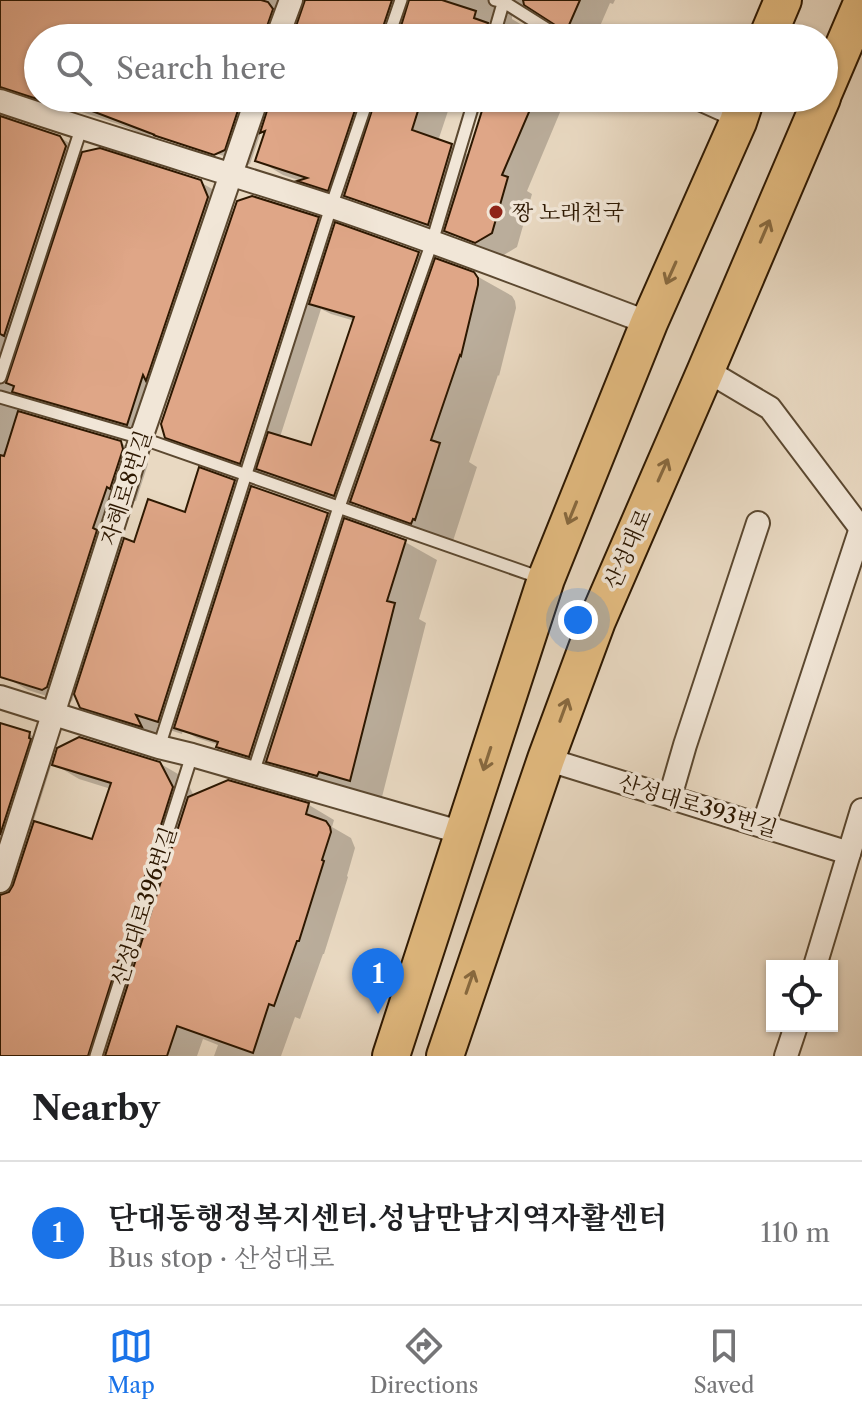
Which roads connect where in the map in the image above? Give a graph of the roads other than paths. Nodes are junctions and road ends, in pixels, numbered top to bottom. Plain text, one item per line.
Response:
1 (401, 0) edge
2 (285, 1) edge
3 (501, 1) edge
4 (862, 3) edge
5 (280, 24) edge
6 (393, 24) edge
7 (496, 24) edge
8 (538, 24) edge
9 (854, 37) edge
10 (838, 66) edge
11 (0, 101) edge
12 (24, 109) edge
13 (32, 112) edge
14 (252, 112) edge
15 (363, 112) edge
16 (471, 112) edge
17 (741, 112) edge
18 (816, 112) edge
19 (81, 129) junction
20 (231, 174) junction
21 (331, 207) junction
22 (432, 242) junction
23 (649, 323) junction
24 (706, 370) junction
25 (0, 377) edge
26 (0, 397) edge
27 (141, 438) junction
28 (246, 474) junction
29 (339, 507) junction
30 (859, 519) edge
31 (758, 523) dead end
32 (546, 579) junction
33 (0, 697) edge
34 (54, 714) junction
35 (159, 747) junction
36 (192, 755) junction
37 (546, 759) junction
38 (253, 773) junction
39 (670, 797) junction
40 (862, 810) edge
41 (763, 826) junction
42 (463, 833) junction
43 (852, 870) edge
44 (0, 881) edge
45 (817, 960) edge
46 (794, 1032) edge
47 (96, 1056) edge
48 (391, 1056) edge
49 (445, 1056) edge
50 (786, 1056) edge

1 - 6 lane
2 - 5 street
3 - 7 lane
3 - 8 lane
4 - 9 main road
9 - 10 main road
11 - 12 street
13 - 19 street
14 - 20 street, 자혜로8번길
15 - 21 lane
16 - 22 lane
17 -> 23 main road
24 -> 18 main road, 산성대로
19 - 20 street
19 - 25 lane
20 - 21 street
20 - 27 street, 자혜로8번길
21 - 22 street
21 - 28 lane
22 - 23 street
22 - 29 lane
23 -> 32 main road
24 - 30 street
37 -> 24 main road, 산성대로
26 - 27 lane
27 - 28 lane
27 - 34 street, 자혜로8번길
28 - 29 lane
28 - 35 lane
29 - 32 lane
29 - 38 lane
30 - 41 street
31 - 39 street
32 -> 42 main road
33 - 34 street
34 - 35 street
34 - 44 street, 자혜로8번길
35 - 36 street
36 - 38 street
36 - 47 lane, 산성대로396번길
37 - 39 street, 산성대로393번길
49 -> 37 main road, 산성대로
38 - 42 street
39 - 41 street, 산성대로393번길
40 - 43 street
41 - 43 street, 산성대로393번길
42 - 48 main road
43 - 45 street
46 - 50 street

